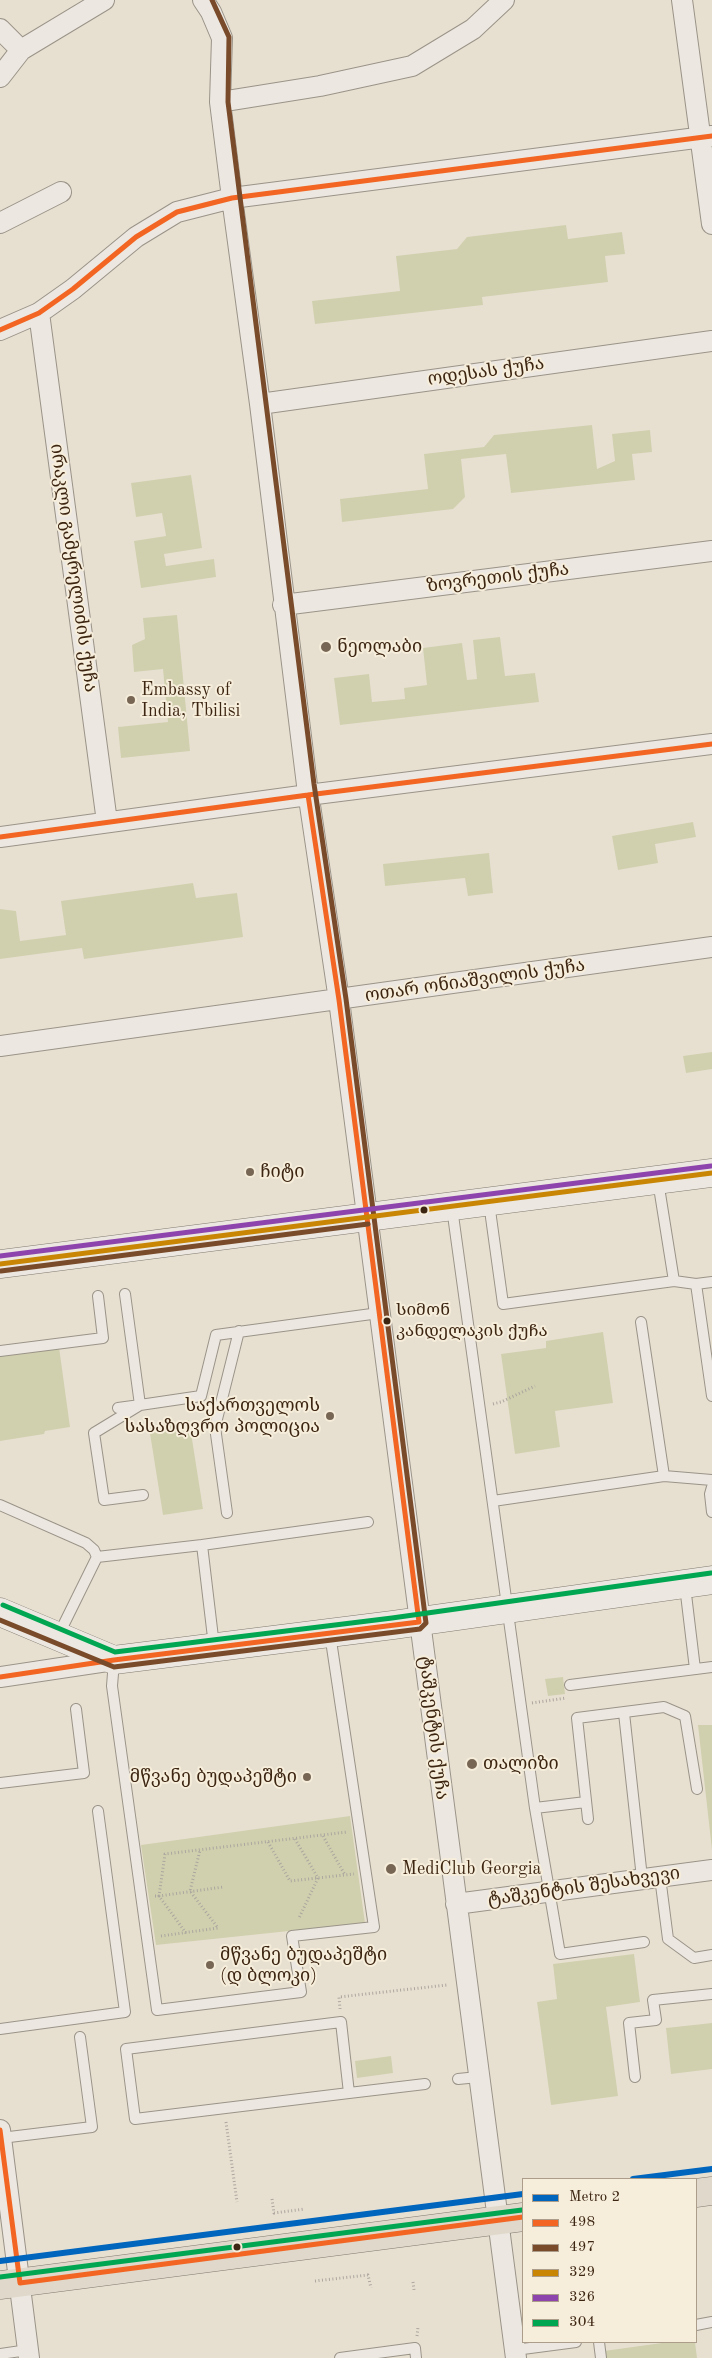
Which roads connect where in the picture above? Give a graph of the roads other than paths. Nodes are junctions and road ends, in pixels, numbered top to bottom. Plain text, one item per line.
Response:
1 (104, 0) edge
2 (204, 0) edge
3 (504, 0) edge
4 (682, 0) edge
5 (0, 29) edge
6 (21, 50) junction
7 (2, 70) edge
8 (220, 102) junction
9 (706, 136) edge
10 (61, 192) dead end
11 (232, 198) junction
12 (0, 223) edge
13 (712, 224) edge
14 (39, 313) junction
15 (0, 330) edge
16 (712, 341) edge
17 (260, 404) junction
18 (712, 551) edge
19 (283, 605) junction
20 (712, 744) edge
21 (308, 794) junction
22 (107, 822) junction
23 (0, 837) edge
24 (712, 947) edge
25 (339, 1000) junction
26 (0, 1046) edge
27 (712, 1173) edge
28 (657, 1180) junction
29 (489, 1202) junction
30 (452, 1206) junction
31 (367, 1217) junction
32 (0, 1264) edge
33 (674, 1281) junction
34 (712, 1282) edge
35 (696, 1284) junction
36 (125, 1294) dead end
37 (98, 1296) dead end
38 (379, 1313) junction
39 (641, 1322) dead end
40 (239, 1331) junction
41 (0, 1351) edge
42 (712, 1396) edge
43 (140, 1405) junction
44 (118, 1408) dead end
45 (664, 1476) junction
46 (712, 1480) edge
47 (712, 1487) edge
48 (143, 1495) dead end
49 (493, 1501) junction
50 (0, 1505) edge
51 (712, 1512) edge
52 (228, 1513) dead end
53 (368, 1522) dead end
54 (202, 1546) junction
55 (97, 1557) junction
56 (712, 1580) edge
57 (685, 1584) junction
58 (508, 1609) junction
59 (0, 1612) edge
60 (419, 1622) junction
61 (330, 1634) junction
62 (57, 1638) junction
63 (214, 1647) junction
64 (114, 1660) junction
65 (712, 1667) edge
66 (695, 1669) junction
67 (0, 1677) edge
68 (570, 1685) dead end
69 (76, 1709) dead end
70 (624, 1713) junction
71 (0, 1783) edge
72 (697, 1789) dead end
73 (586, 1802) junction
74 (535, 1808) junction
75 (98, 1810) dead end
76 (588, 1819) dead end
77 (712, 1870) edge
78 (651, 1878) junction
79 (550, 1892) junction
80 (456, 1904) junction
81 (644, 1942) dead end
82 (712, 1955) edge
83 (712, 1994) edge
84 (0, 2029) edge
85 (80, 2036) dead end
86 (478, 2077) junction
87 (635, 2077) dead end
88 (458, 2080) dead end
89 (425, 2084) dead end
90 (350, 2093) junction
91 (0, 2134) edge
92 (712, 2191) edge
93 (697, 2193) edge
94 (522, 2217) edge
95 (496, 2220) junction
96 (10, 2284) edge
97 (697, 2325) edge
98 (712, 2325) edge
99 (571, 2343) edge
100 (599, 2343) edge
101 (0, 2354) edge
102 (29, 2354) edge
103 (516, 2354) edge
104 (340, 2358) edge
105 (416, 2358) edge
106 (602, 2358) edge

1 - 6 street
2 - 8 street, ტაშკენტის ქუჩა
3 - 8 street
4 - 9 street
5 - 6 street
6 - 7 street
8 - 11 street, ტაშკენტის ქუჩა
9 - 11 street
9 - 13 street
10 - 12 street
11 - 14 street
11 - 17 street, ტაშკენტის ქუჩა
14 - 15 street
14 - 22 street, ირაკლი გამყრელიძის ქუჩა
16 - 17 street, ოდესას ქუჩა
17 - 19 street, ტაშკენტის ქუჩა
18 - 19 street, ზოვრეთის ქუჩა
19 - 21 street, ტაშკენტის ქუჩა
20 - 21 street
21 - 22 street
21 - 25 street, ტაშკენტის ქუჩა
22 - 23 street
24 - 25 street, ოთარ ონიაშვილის ქუჩა
25 - 26 street, ოთარ ონიაშვილის ქუჩა
25 - 31 street, ტაშკენტის ქუჩა
27 - 28 main road
28 - 29 main road
28 - 33 lane
29 - 30 main road
29 - 33 lane
30 - 31 main road
30 - 49 lane
31 - 32 main road
31 - 38 street, ტაშკენტის ქუჩა
33 - 35 lane
34 - 35 lane
35 - 42 lane
36 - 43 lane
37 - 41 lane
38 - 40 lane
38 - 60 street, ტაშკენტის ქუჩა
39 - 45 lane
40 - 43 lane
40 - 52 lane
43 - 44 lane
43 - 48 lane
45 - 46 lane
45 - 49 lane
47 - 51 lane
49 - 58 lane
50 - 55 lane
53 - 54 lane
54 - 55 lane
54 - 63 lane
55 - 62 lane
56 - 57 main road
57 - 58 main road
57 - 66 lane
58 - 60 main road
58 - 74 lane
59 - 62 main road
60 - 61 main road
60 - 80 street, ტაშკენტის ქუჩა
61 - 63 main road
61 - 64 lane
62 - 64 main road
63 - 64 main road
64 - 67 street
65 - 66 lane
66 - 68 lane
69 - 71 lane
70 - 72 lane
70 - 73 lane
70 - 78 lane
73 - 74 lane
73 - 76 lane
74 - 79 lane
75 - 84 lane
77 - 78 street, ტაშკენტის შესახვევი
78 - 79 street, ტაშკენტის შესახვევი
78 - 82 lane
79 - 80 street, ტაშკენტის შესახვევი
79 - 81 lane
80 - 86 street, ტაშკენტის ქუჩა
83 - 87 lane
85 - 91 lane
86 - 88 lane
86 - 95 street, ტაშკენტის ქუჩა
89 - 90 lane
90 - 90 lane
91 - 96 street
92 - 93 main road
94 - 95 main road
95 - 96 main road
95 - 103 street, ტაშკენტის ქუჩა
96 - 102 street
97 - 98 lane
99 - 103 lane
100 - 106 lane
101 - 102 lane
104 - 105 lane

